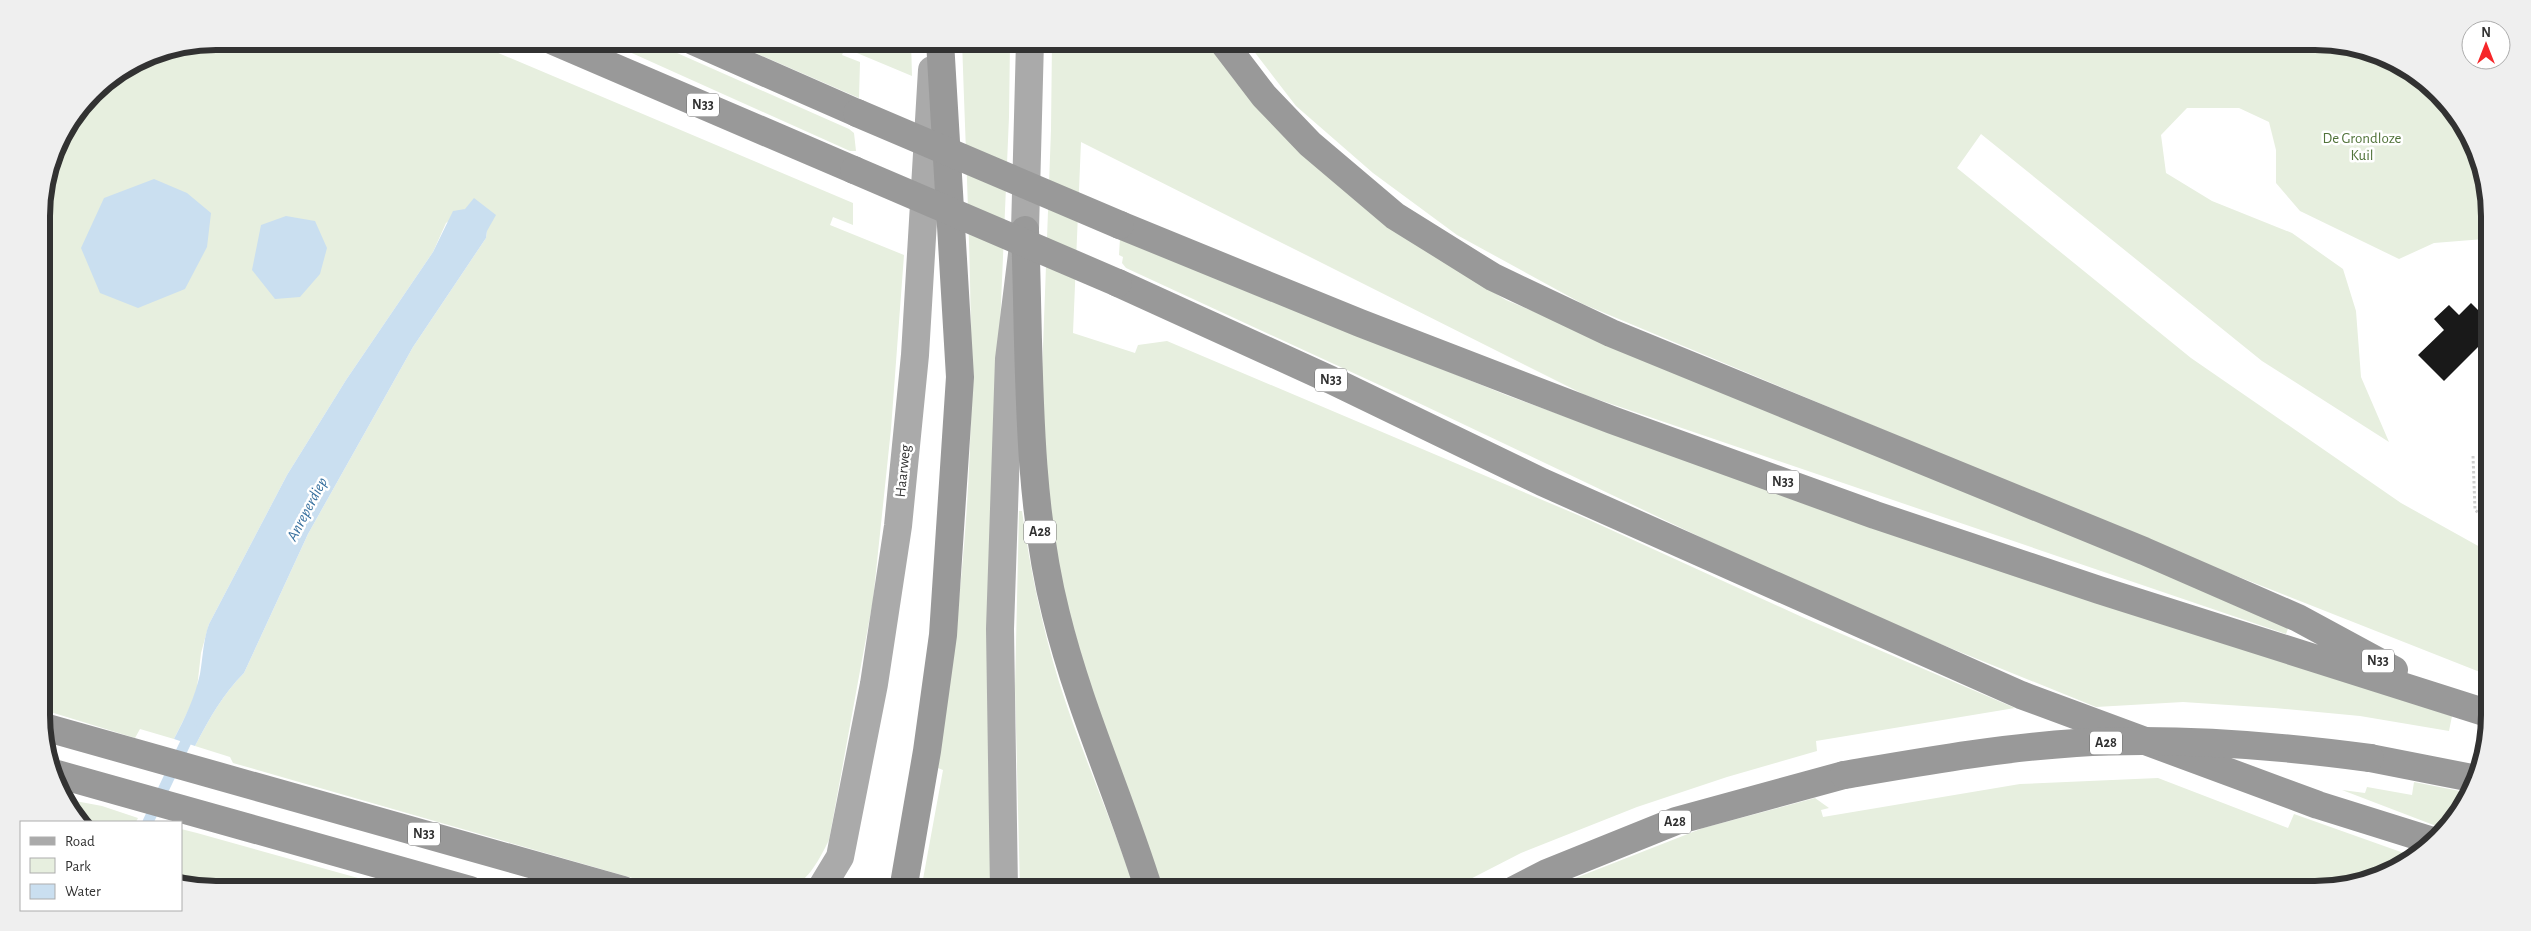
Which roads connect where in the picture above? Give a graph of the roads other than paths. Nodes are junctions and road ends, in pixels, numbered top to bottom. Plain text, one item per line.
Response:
1 (574, 50) edge
2 (714, 50) edge
3 (933, 50) edge
4 (941, 50) edge
5 (1030, 50) edge
6 (1229, 50) edge
7 (1025, 230) junction
8 (2458, 705) junction
9 (2481, 711) edge
10 (50, 729) edge
11 (62, 775) edge
12 (2468, 777) edge
13 (2425, 839) edge
14 (438, 881) edge
15 (592, 881) edge
16 (825, 881) edge
17 (905, 881) edge
18 (1004, 881) edge
19 (1146, 881) edge
20 (1531, 881) edge

1 - 13 highway, N33, bridge
2 - 8 highway, N33, bridge
3 - 16 main road, Haarweg
4 - 17 highway
5 - 7 main road
6 - 8 highway, N33
7 - 18 main road
7 - 19 highway, A28
8 - 9 highway, N33
10 - 15 highway, N33
11 - 14 highway
12 - 20 highway, A28, bridge

